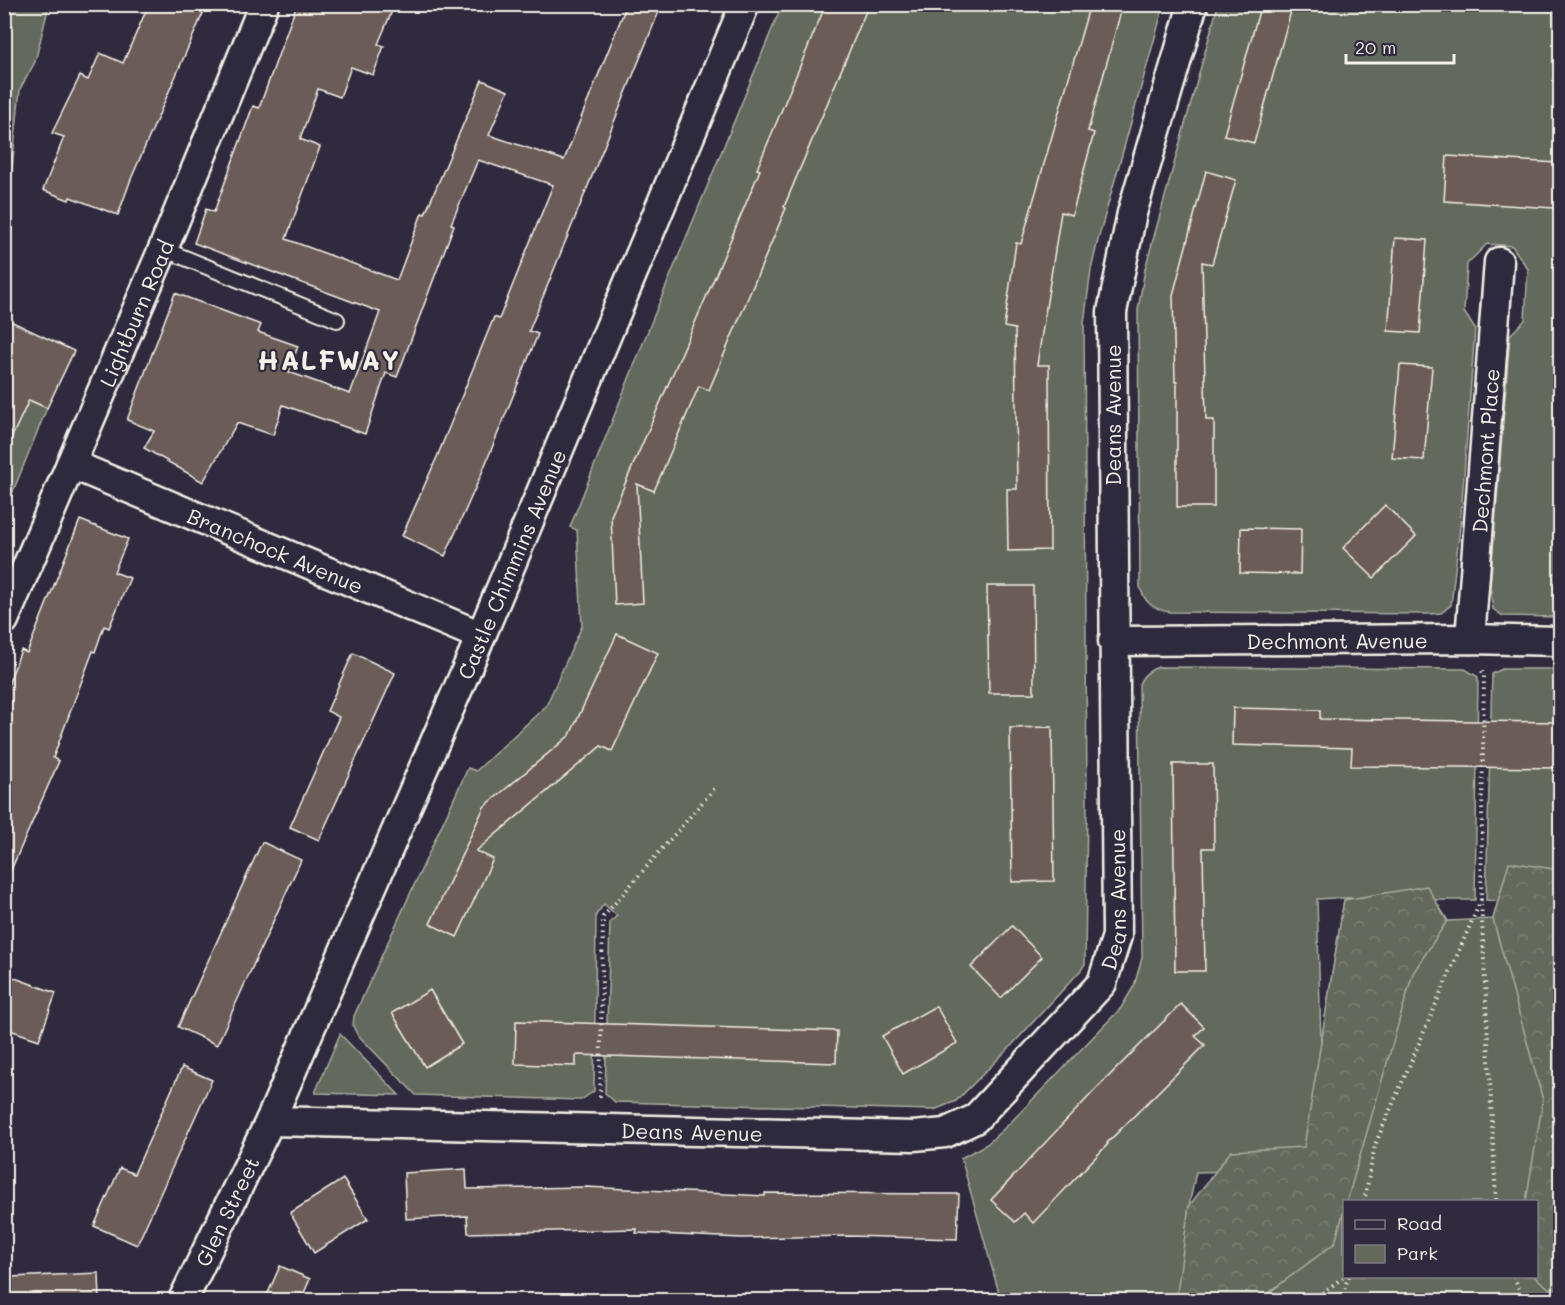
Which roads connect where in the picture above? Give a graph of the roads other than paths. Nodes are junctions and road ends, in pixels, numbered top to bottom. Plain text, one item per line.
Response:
1 (264, 4) edge
2 (745, 4) edge
3 (1193, 4) edge
4 (163, 249) junction
5 (1499, 262) dead end
6 (337, 320) dead end
7 (71, 464) junction
8 (4, 620) edge
9 (481, 636) junction
10 (1470, 639) junction
11 (1113, 641) junction
12 (1560, 642) edge
13 (270, 1120) junction
14 (183, 1300) edge

1 - 4 street, Lightburn Road
2 - 9 street, Castle Chimmins Avenue
3 - 11 street, Deans Avenue
4 - 6 lane
4 - 7 street, Lightburn Road
5 - 10 street, Dechmont Place
7 - 8 street, Lightburn Road
7 - 9 street, Branchock Avenue
9 - 13 street, Castle Chimmins Avenue
10 - 11 street, Dechmont Avenue
10 - 12 street, Dechmont Avenue
11 - 13 street, Deans Avenue
13 - 14 street, Glen Street

